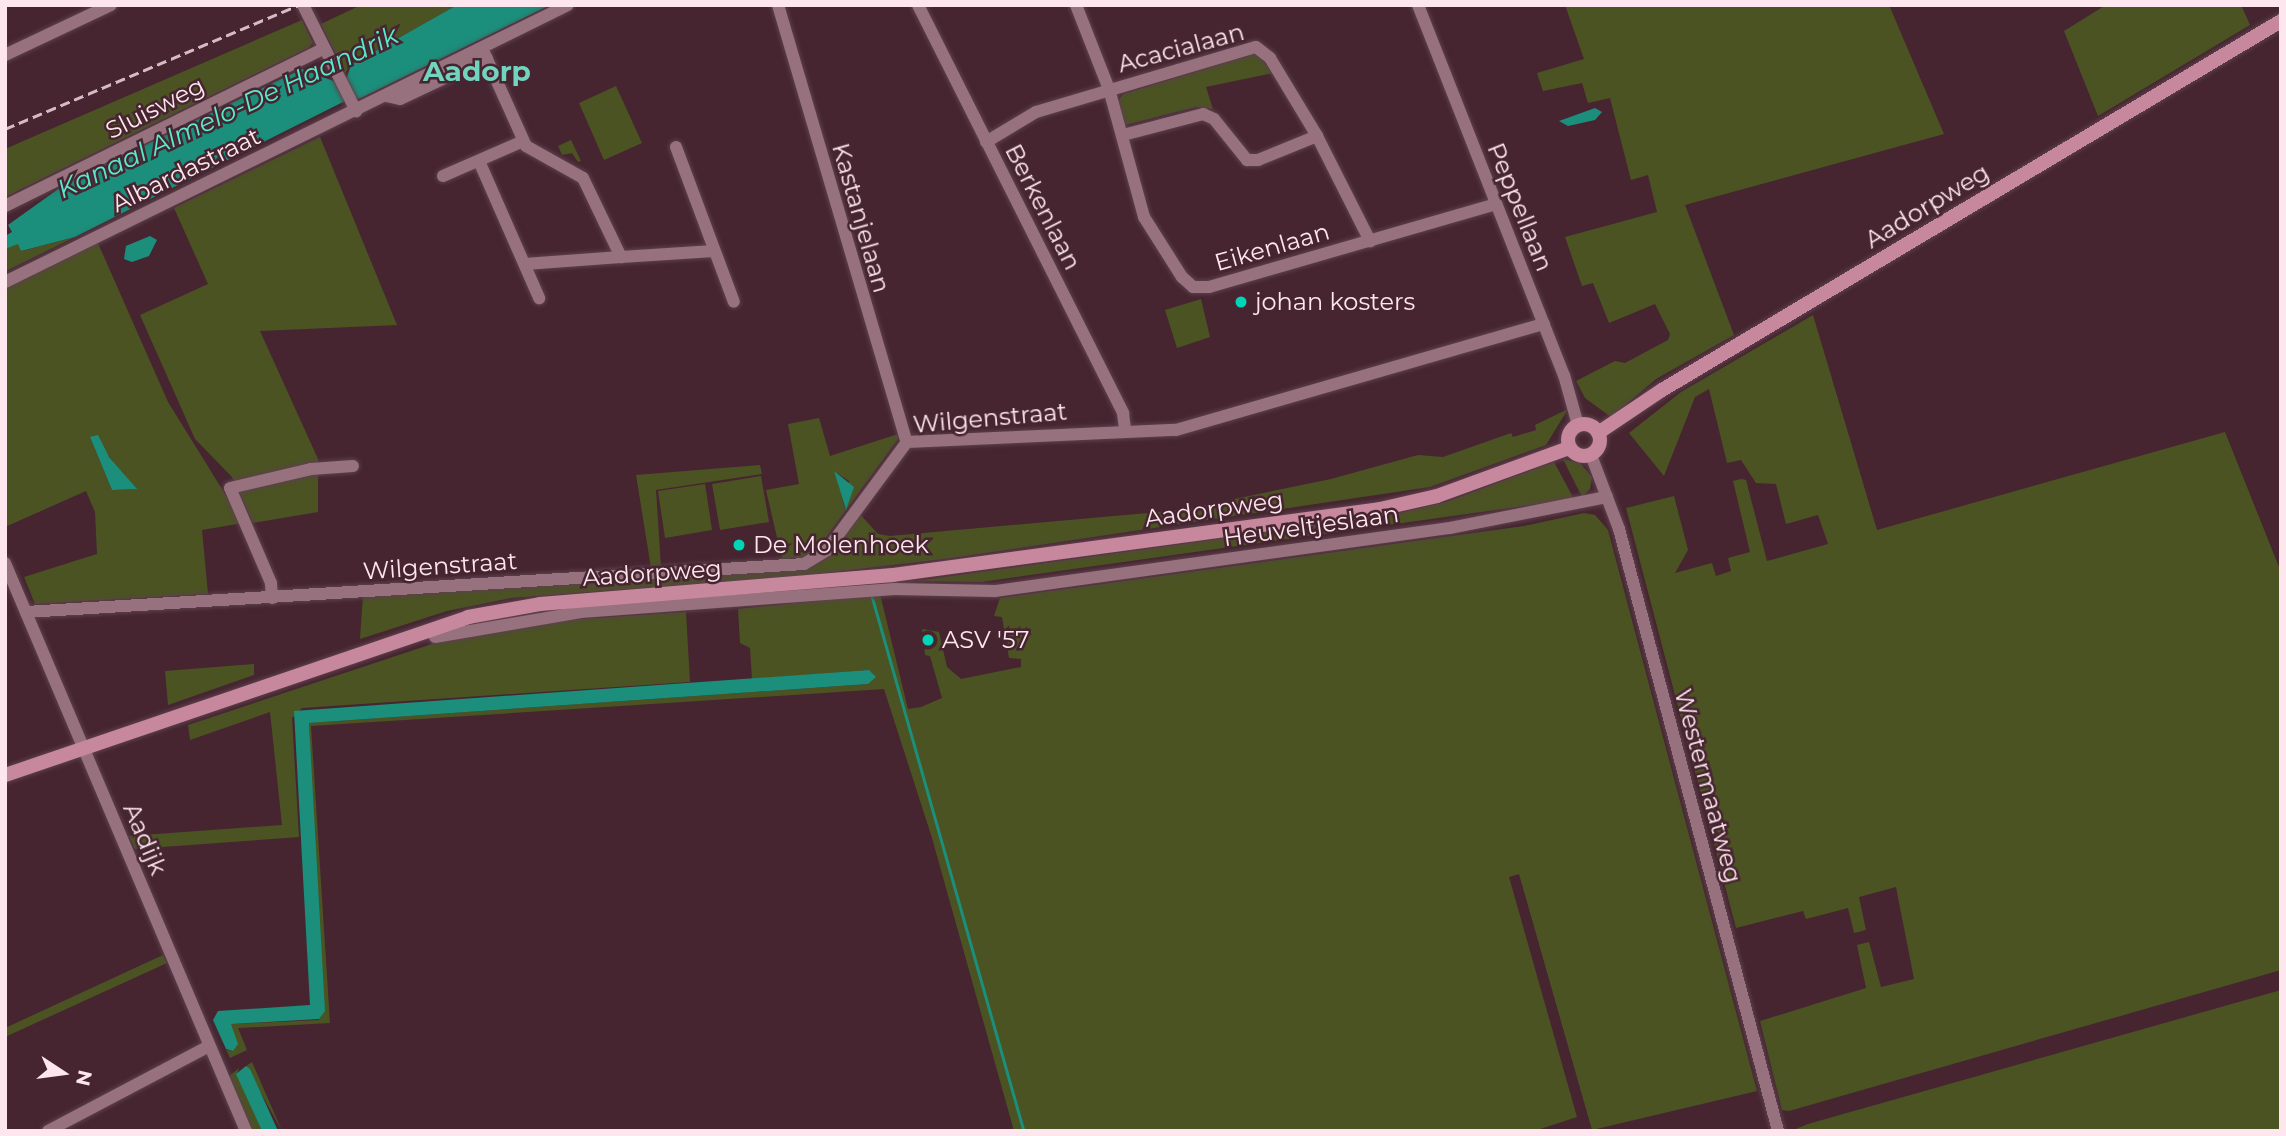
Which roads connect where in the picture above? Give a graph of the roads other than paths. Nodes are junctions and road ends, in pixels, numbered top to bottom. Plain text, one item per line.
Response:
1 (111, 5) edge
2 (303, 5) edge
3 (568, 5) edge
4 (778, 5) edge
5 (918, 5) edge
6 (1076, 5) edge
7 (1418, 5) edge
8 (2281, 21) edge
9 (324, 48) junction
10 (485, 53) junction
11 (5, 55) edge
12 (1110, 89) junction
13 (356, 111) junction
14 (1123, 135) junction
15 (1317, 136) junction
16 (523, 141) junction
17 (986, 142) junction
18 (676, 147) dead end
19 (479, 161) junction
20 (443, 176) dead end
21 (1496, 204) junction
22 (5, 206) edge
23 (1370, 241) junction
24 (714, 251) junction
25 (621, 257) junction
26 (525, 264) junction
27 (5, 282) edge
28 (539, 298) dead end
29 (734, 302) dead end
30 (1544, 324) junction
31 (1578, 425) junction
32 (1125, 429) junction
33 (1598, 433) junction
34 (907, 442) junction
35 (1569, 447) junction
36 (1591, 455) junction
37 (353, 466) dead end
38 (1607, 497) junction
39 (5, 563) edge
40 (272, 597) junction
41 (26, 612) junction
42 (435, 637) dead end
43 (82, 746) junction
44 (5, 775) edge
45 (209, 1046) junction
46 (48, 1131) edge
47 (246, 1131) edge
48 (1778, 1131) edge

1 - 11 street
2 - 9 street
3 - 10 street, Albardastraat
4 - 34 street, Kastanjelaan
5 - 17 street, Berkenlaan
6 - 12 street, Eikenlaan
7 - 21 street, Peppellaan
8 - 33 main road, Aadorpweg
9 - 13 street
9 - 22 street, Sluisweg
10 - 13 street, Albardastraat
10 - 16 street
12 - 14 street, Eikenlaan
12 - 15 street, Acacialaan
12 - 17 street, Acacialaan
13 - 27 street, Albardastraat
14 - 15 street
14 - 23 street, Eikenlaan
15 - 23 street, Acacialaan
16 - 19 street
16 - 25 street
17 - 32 street, Berkenlaan
18 - 24 street
19 - 20 street
19 - 26 street
21 - 23 street, Eikenlaan
21 - 30 street, Peppellaan
24 - 25 street
24 - 29 street
25 - 26 street
26 - 28 street
30 - 31 street, Peppellaan
30 - 32 street, Wilgenstraat
31 - 33 main road
31 - 35 main road
32 - 34 street, Wilgenstraat
33 - 36 main road
34 - 40 street, Wilgenstraat
35 - 36 main road
35 - 43 main road, Aadorpweg
36 - 38 street, Westermaatweg
37 - 40 street
38 - 42 street, Heuveltjeslaan
38 - 48 street, Westermaatweg
39 - 41 street, Aadijk
40 - 41 street, Wilgenstraat
41 - 43 street, Aadijk
43 - 44 main road, Aadorpweg
43 - 45 street, Aadijk
45 - 46 street
45 - 47 street, Aadijk

